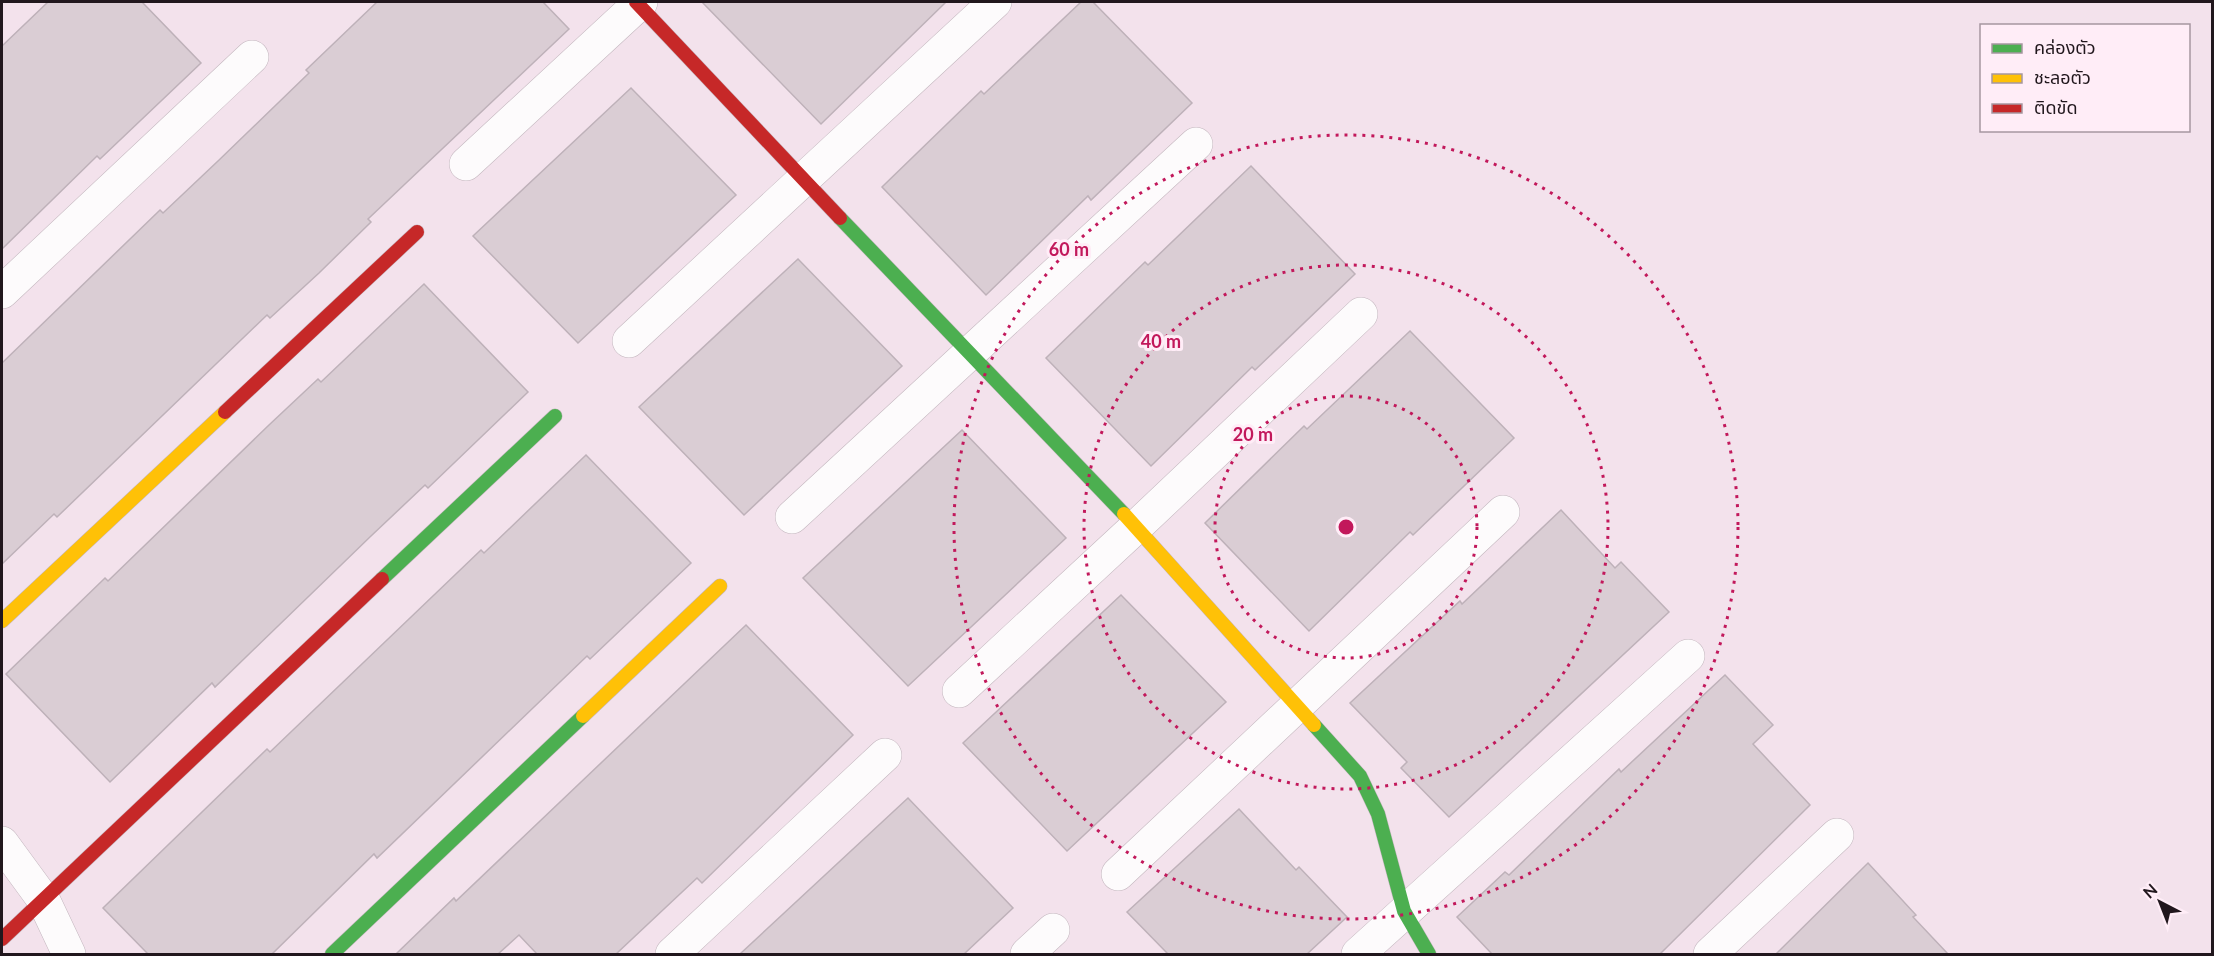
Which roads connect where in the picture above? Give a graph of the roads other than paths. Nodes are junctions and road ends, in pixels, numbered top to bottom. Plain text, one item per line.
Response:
1 (639, 2) edge
2 (995, 2) edge
3 (252, 57) dead end
4 (1196, 144) dead end
5 (466, 164) dead end
6 (804, 179) junction
7 (417, 232) dead end
8 (2, 292) edge
9 (1361, 314) dead end
10 (629, 341) dead end
11 (969, 354) junction
12 (555, 416) dead end
13 (1503, 512) dead end
14 (792, 517) dead end
15 (1137, 527) junction
16 (720, 586) dead end
17 (2, 621) edge
18 (1688, 656) dead end
19 (959, 691) dead end
20 (1298, 707) junction
21 (885, 755) dead end
22 (1837, 835) dead end
23 (2, 843) edge
24 (1118, 874) dead end
25 (43, 900) junction
26 (1404, 911) junction
27 (1053, 930) dead end
28 (2, 939) edge
29 (347, 949) edge
30 (69, 954) edge
31 (672, 954) edge
32 (1027, 954) edge
33 (1358, 954) edge
34 (1429, 954) edge
35 (1710, 954) edge

1 - 5 street
1 - 6 street
2 - 6 street
3 - 8 street
4 - 11 street
6 - 10 street
6 - 11 street
7 - 17 street
9 - 15 street
11 - 14 street
11 - 15 street
12 - 25 street
13 - 20 street
15 - 19 street
15 - 20 street
16 - 29 street
18 - 26 street
20 - 24 street
20 - 26 street
21 - 31 street
22 - 35 street
23 - 25 street
25 - 28 street
25 - 30 street
26 - 33 street
26 - 34 street
27 - 32 street

